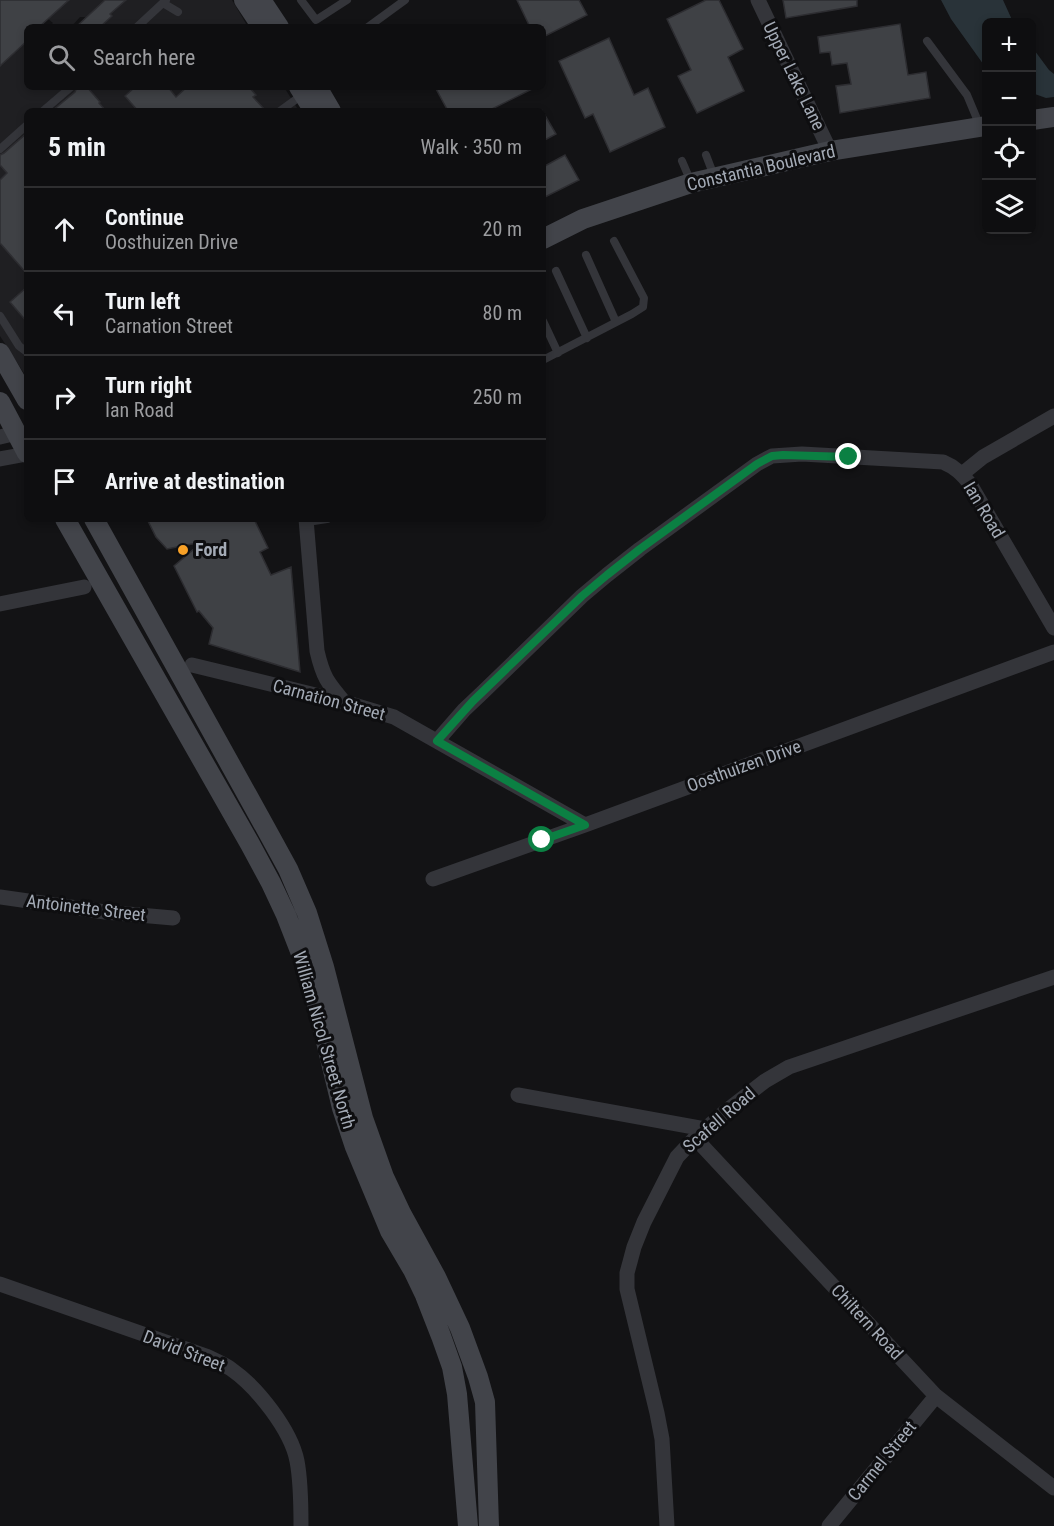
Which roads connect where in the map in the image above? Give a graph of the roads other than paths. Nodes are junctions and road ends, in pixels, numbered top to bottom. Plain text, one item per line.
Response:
1 (244, 0) edge
2 (261, 0) edge
3 (301, 0) edge
4 (347, 0) edge
5 (405, 0) edge
6 (758, 0) edge
7 (165, 1) edge
8 (178, 12) dead end
9 (140, 24) edge
10 (260, 24) edge
11 (277, 24) edge
12 (319, 24) edge
13 (372, 24) edge
14 (927, 41) dead end
15 (68, 90) edge
16 (310, 93) edge
17 (47, 108) edge
18 (285, 108) edge
19 (328, 108) edge
20 (982, 126) edge
21 (982, 127) edge
22 (24, 128) edge
23 (0, 149) edge
24 (830, 152) junction
25 (706, 155) dead end
26 (682, 161) dead end
27 (715, 177) junction
28 (691, 183) junction
29 (546, 238) edge
30 (614, 241) dead end
31 (586, 255) dead end
32 (556, 271) dead end
33 (0, 315) edge
34 (616, 322) junction
35 (546, 327) edge
36 (587, 338) junction
37 (24, 350) edge
38 (0, 353) edge
39 (558, 353) junction
40 (546, 359) edge
41 (24, 395) edge
42 (0, 402) edge
43 (1054, 416) edge
44 (15, 434) edge
45 (24, 448) edge
46 (24, 454) edge
47 (0, 459) edge
48 (962, 474) junction
49 (67, 522) edge
50 (96, 522) edge
51 (306, 522) edge
52 (84, 587) dead end
53 (0, 604) edge
54 (1054, 628) edge
55 (1054, 652) edge
56 (192, 665) dead end
57 (344, 702) junction
58 (437, 741) junction
59 (585, 825) junction
60 (433, 879) dead end
61 (0, 897) edge
62 (173, 918) dead end
63 (1054, 977) edge
64 (518, 1095) dead end
65 (700, 1134) junction
66 (0, 1284) edge
67 (936, 1396) junction
68 (1054, 1488) edge
69 (301, 1526) edge
70 (468, 1526) edge
71 (489, 1526) edge
72 (667, 1526) edge
73 (829, 1526) edge

1 - 10 main road
2 - 11 main road
3 - 12 lane
4 - 12 lane
5 - 13 lane
6 - 24 street, Upper Lake Lane
7 - 8 lane
7 - 9 lane
14 - 20 lane
15 - 17 lane
16 - 18 lane
16 - 19 main road
21 - 24 main road, Constantia Boulevard
22 - 23 lane
24 - 27 main road, Constantia Boulevard
25 - 27 lane
26 - 28 lane
27 - 28 main road, Constantia Boulevard
28 - 29 main road, Constantia Boulevard
30 - 34 lane
31 - 34 lane
32 - 36 lane
33 - 37 lane
34 - 36 lane
35 - 39 lane
36 - 39 lane
38 - 41 main road
39 - 40 lane
42 - 44 main road
43 - 48 street
44 - 45 main road
46 - 47 street
48 - 54 street, Ian Road
48 - 58 street, Ian Road
49 - 70 main road, William Nicol Street North
50 - 71 main road, William Nicol Street North
51 - 57 street
52 - 53 street
55 - 59 street, Oosthuizen Drive
56 - 57 street, Carnation Street
57 - 58 street, Carnation Street
58 - 59 street, Carnation Street
59 - 60 street, Oosthuizen Drive
61 - 62 street, Antoinette Street
63 - 65 street, Scafell Road
64 - 65 street
65 - 67 street, Chiltern Road
65 - 72 street, Scafell Road
66 - 69 street, David Street
67 - 68 street, Chiltern Road
67 - 73 street, Carmel Street

